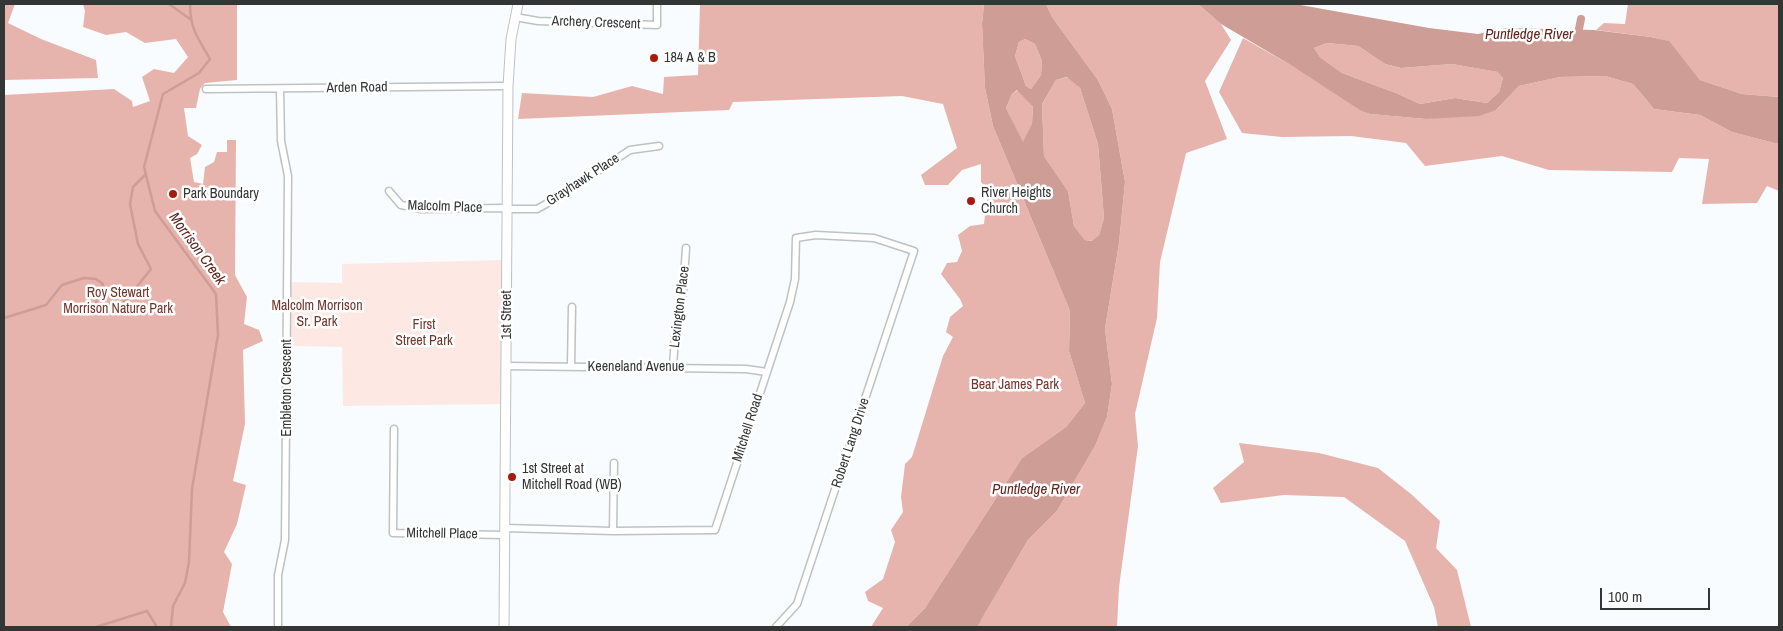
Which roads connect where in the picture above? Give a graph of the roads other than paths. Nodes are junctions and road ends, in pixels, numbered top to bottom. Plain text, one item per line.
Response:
1 (518, 4) edge
2 (657, 4) edge
3 (515, 17) junction
4 (508, 86) junction
5 (206, 89) dead end
6 (280, 89) junction
7 (658, 146) dead end
8 (389, 192) dead end
9 (507, 209) junction
10 (686, 248) dead end
11 (914, 251) joint
12 (572, 308) dead end
13 (506, 366) junction
14 (571, 367) junction
15 (673, 367) junction
16 (767, 372) junction
17 (394, 429) dead end
18 (614, 463) dead end
19 (505, 531) junction
20 (613, 531) junction
21 (278, 627) edge
22 (504, 627) edge
23 (776, 627) edge

1 - 3 street, 1st Street
2 - 3 street, Archery Crescent
3 - 4 street, 1st Street
4 - 6 street, Arden Road
4 - 9 street, 1st Street
5 - 6 street, Arden Road
6 - 21 street, Embleton Crescent
7 - 9 street, Grayhawk Place
8 - 9 street, Malcolm Place
9 - 13 street, 1st Street
10 - 15 street, Lexington Place
11 - 16 street, Mitchell Road
11 - 23 street, Robert Lang Drive
12 - 14 street
13 - 14 street, Keeneland Avenue
13 - 19 street, 1st Street
14 - 15 street, Keeneland Avenue
15 - 16 street, Keeneland Avenue
16 - 20 street, Mitchell Road
17 - 19 street, Mitchell Place
18 - 20 street
19 - 20 street, Mitchell Road
19 - 22 street, 1st Street

